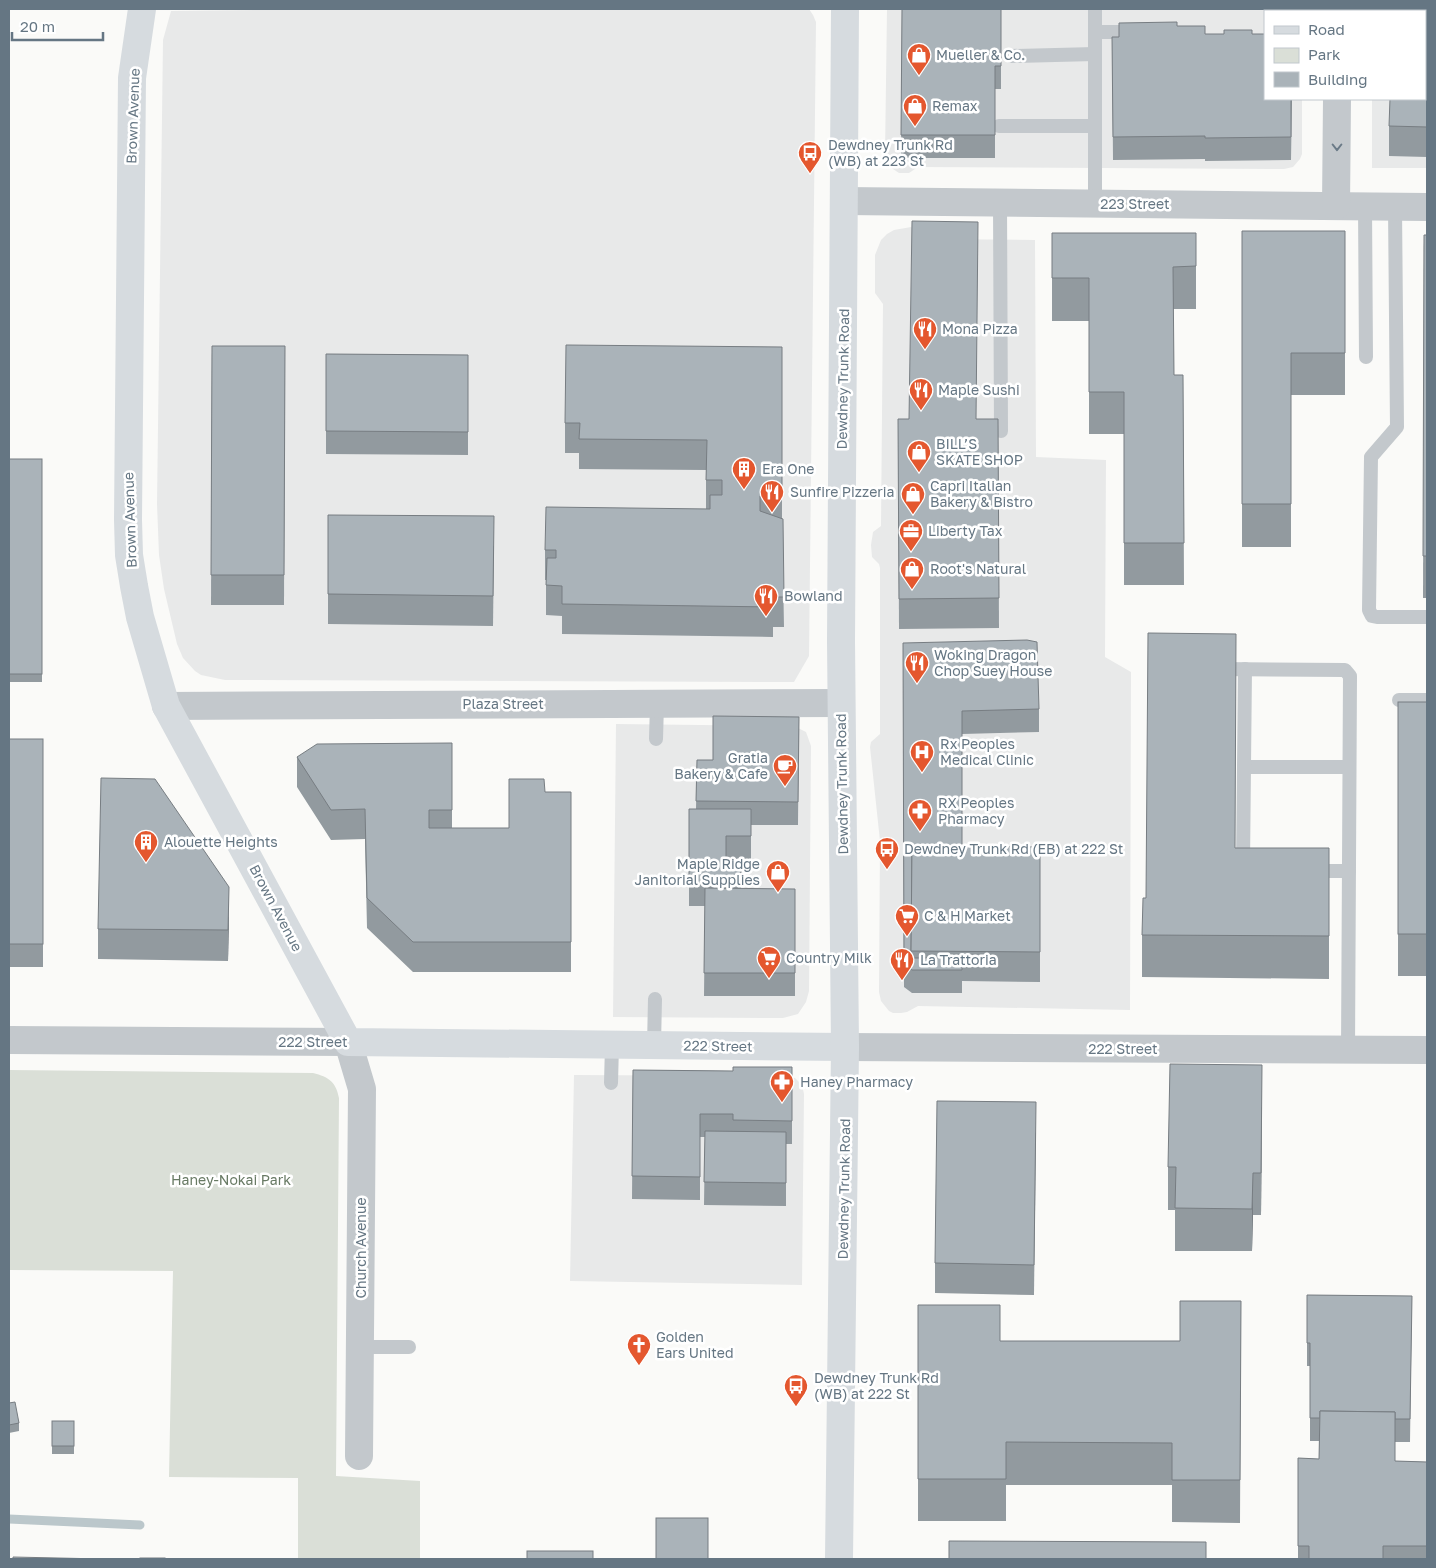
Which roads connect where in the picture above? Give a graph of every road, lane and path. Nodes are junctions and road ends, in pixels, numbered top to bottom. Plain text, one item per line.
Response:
1 (142, 9) edge
2 (845, 9) edge
3 (1095, 9) edge
4 (1095, 32) junction
5 (1151, 32) edge
6 (1095, 54) junction
7 (1011, 56) dead end
8 (1337, 100) edge
9 (999, 126) dead end
10 (1095, 126) junction
11 (844, 202) junction
12 (1000, 203) junction
13 (1095, 204) junction
14 (1336, 206) junction
15 (1365, 206) junction
16 (1395, 206) junction
17 (1427, 207) edge
18 (1366, 357) dead end
19 (1001, 431) dead end
20 (1427, 617) edge
21 (1207, 668) edge
22 (1245, 669) junction
23 (1399, 700) edge
24 (1427, 700) edge
25 (841, 703) junction
26 (657, 704) junction
27 (166, 706) junction
28 (656, 739) dead end
29 (1244, 767) junction
30 (1349, 767) junction
31 (1257, 870) edge
32 (1303, 871) edge
33 (1349, 871) junction
34 (655, 999) dead end
35 (9, 1040) edge
36 (348, 1042) junction
37 (612, 1045) junction
38 (654, 1045) junction
39 (845, 1047) junction
40 (1348, 1050) junction
41 (1427, 1050) edge
42 (611, 1083) dead end
43 (360, 1347) junction
44 (409, 1347) dead end
45 (359, 1456) dead end
46 (839, 1559) edge

1 - 27 main road, Brown Avenue
2 - 11 main road, Dewdney Trunk Road
3 - 4 lane
4 - 5 lane
4 - 6 lane
6 - 7 lane
6 - 10 lane
8 -> 14 street
9 - 10 lane
10 - 13 lane
11 - 12 street, 223 Street
11 - 25 main road, Dewdney Trunk Road
12 - 13 street, 223 Street
12 - 19 lane
13 - 14 street, 223 Street
14 - 15 street, 223 Street
15 - 16 street, 223 Street
15 - 18 lane
16 - 17 street, 223 Street
16 - 20 lane
21 - 22 lane
22 - 29 lane
22 - 30 lane
23 - 24 lane
25 - 26 street, Plaza Street
25 - 39 main road, Dewdney Trunk Road
26 - 27 street, Plaza Street
26 - 28 lane
27 - 36 main road, Brown Avenue
29 - 30 lane
29 - 31 lane
30 - 33 lane
32 - 33 lane
33 - 40 lane
34 - 38 lane
35 - 36 street, 222 Street
36 - 37 main road, 222 Street
36 - 43 street, Church Avenue
37 - 38 main road, 222 Street
37 - 42 lane
38 - 39 main road, 222 Street
39 - 40 street, 222 Street
39 - 46 main road, Dewdney Trunk Road
40 - 41 street, 222 Street
43 - 44 lane
43 - 45 street, Church Avenue

